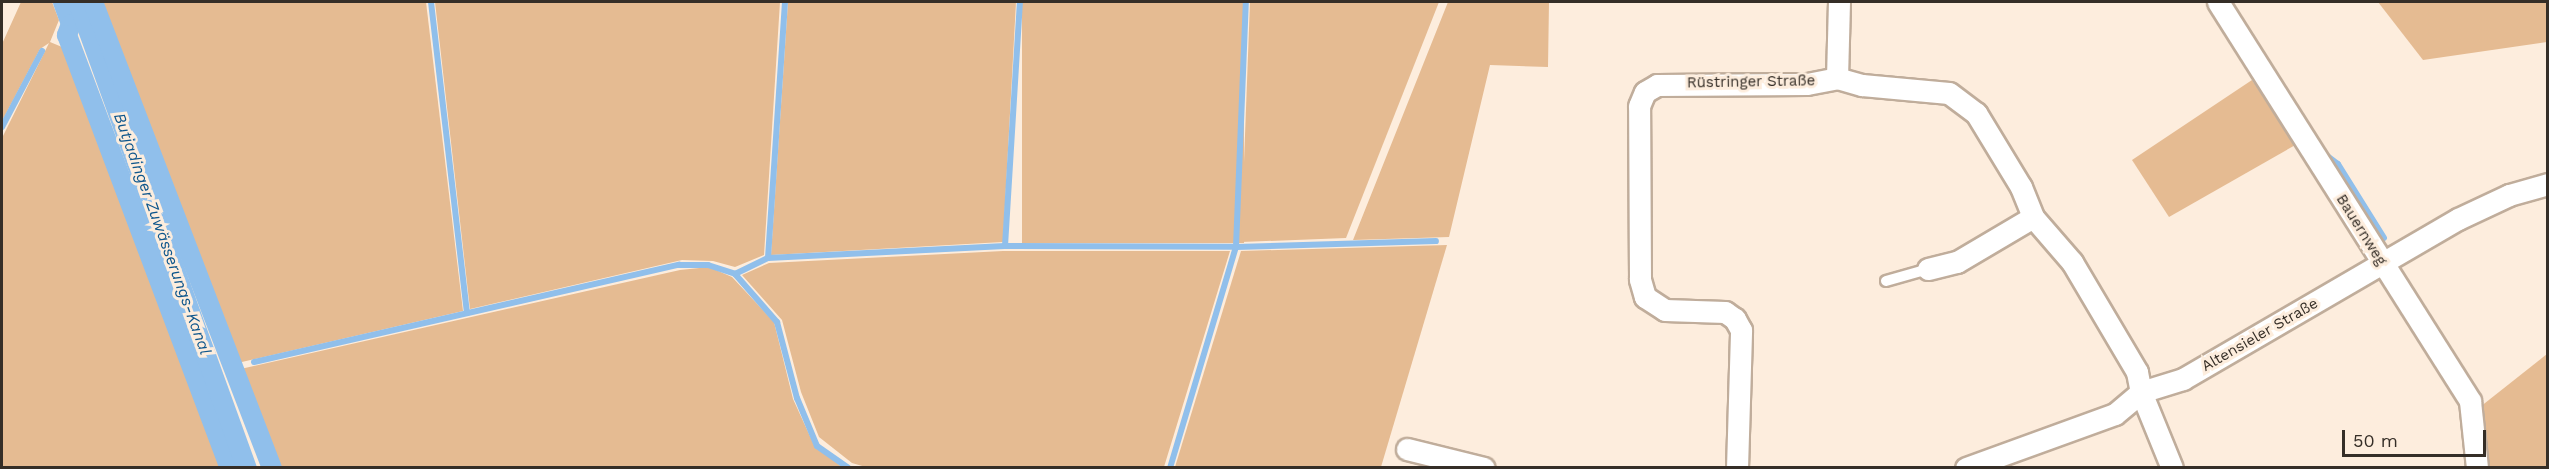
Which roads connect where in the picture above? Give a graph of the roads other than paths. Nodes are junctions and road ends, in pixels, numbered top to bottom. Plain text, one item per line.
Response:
1 (1839, 2) edge
2 (2218, 2) edge
3 (1837, 78) junction
4 (2547, 184) edge
5 (2033, 217) junction
6 (2383, 265) junction
7 (1928, 269) joint
8 (1886, 281) dead end
9 (2141, 392) junction
10 (1407, 449) dead end
11 (1484, 468) edge
12 (1737, 468) edge
13 (1966, 468) edge
14 (2172, 468) edge
15 (2477, 468) edge

1 - 3 street
2 - 6 street, Bauernweg
3 - 5 street, Rüstringer Straße
3 - 12 street, Rüstringer Straße
4 - 6 street, Altensieler Straße
5 - 7 street
5 - 9 street, Rüstringer Straße
6 - 9 street, Altensieler Straße
6 - 15 street, Bauernweg
7 - 8 lane
9 - 13 street, Altensieler Straße
9 - 14 street, Rüstringer Straße
10 - 11 street

